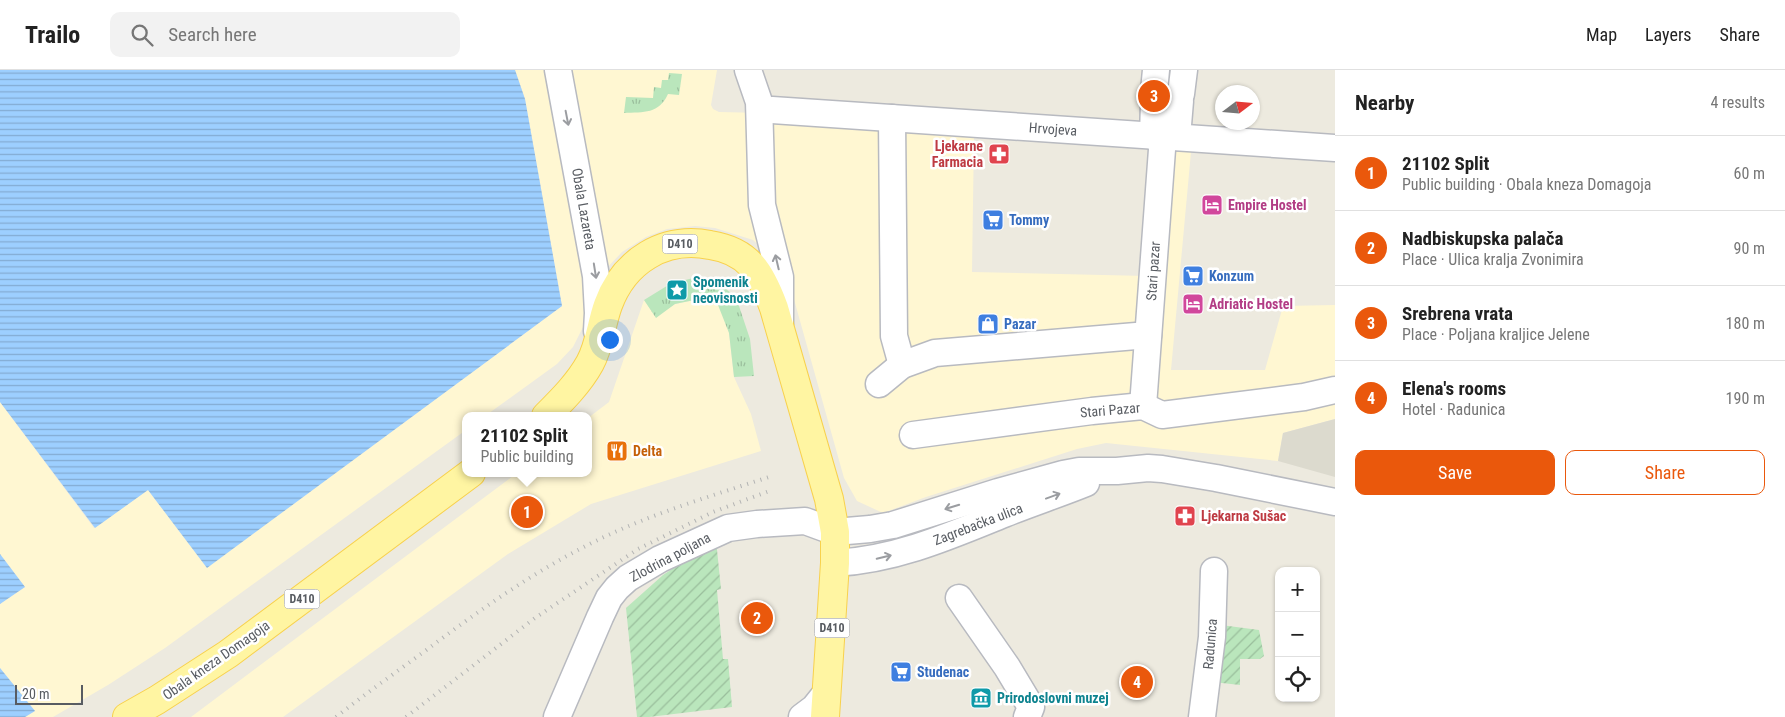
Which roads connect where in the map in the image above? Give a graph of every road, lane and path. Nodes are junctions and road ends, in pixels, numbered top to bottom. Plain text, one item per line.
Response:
1 (558, 70) edge
2 (748, 70) edge
3 (1154, 88) edge
4 (1182, 88) edge
5 (772, 110) dead end
6 (892, 118) junction
7 (1164, 136) junction
8 (1335, 148) edge
9 (780, 327) junction
10 (1148, 335) junction
11 (596, 349) junction
12 (902, 365) junction
13 (878, 384) dead end
14 (1335, 390) edge
15 (1143, 406) junction
16 (550, 412) edge
17 (913, 435) dead end
18 (1118, 471) junction
19 (466, 477) edge
20 (1335, 502) edge
21 (835, 532) junction
22 (836, 563) junction
23 (1214, 571) dead end
24 (959, 598) dead end
25 (826, 705) edge
26 (127, 717) edge
27 (557, 717) edge
28 (802, 717) edge
29 (1027, 717) edge
30 (1202, 717) edge

1 -> 11 street, Obala Lazareta
9 -> 2 street
3 - 7 street
4 - 7 street
5 - 6 street, Hrvojeva
6 - 7 street, Hrvojeva
6 - 12 street
7 - 8 street, Hrvojeva
7 - 10 street, Stari pazar
9 - 11 main road, D410
9 - 21 main road, D410
10 - 12 street
10 - 15 street, Stari pazar
11 - 16 main road, D410
12 - 13 street
14 - 15 street, Stari Pazar
15 - 17 street, Stari Pazar
18 - 20 street, Zagrebačka ulica
18 -> 21 street, Zagrebačka ulica
22 -> 18 street, Zagrebačka ulica
19 - 26 main road, Obala kneza Domagoja / D410
21 - 22 main road, D410
21 - 27 street, Zlodrina poljana
22 - 25 main road, D410
23 - 30 street, Radunica
24 - 29 street
25 - 28 street

